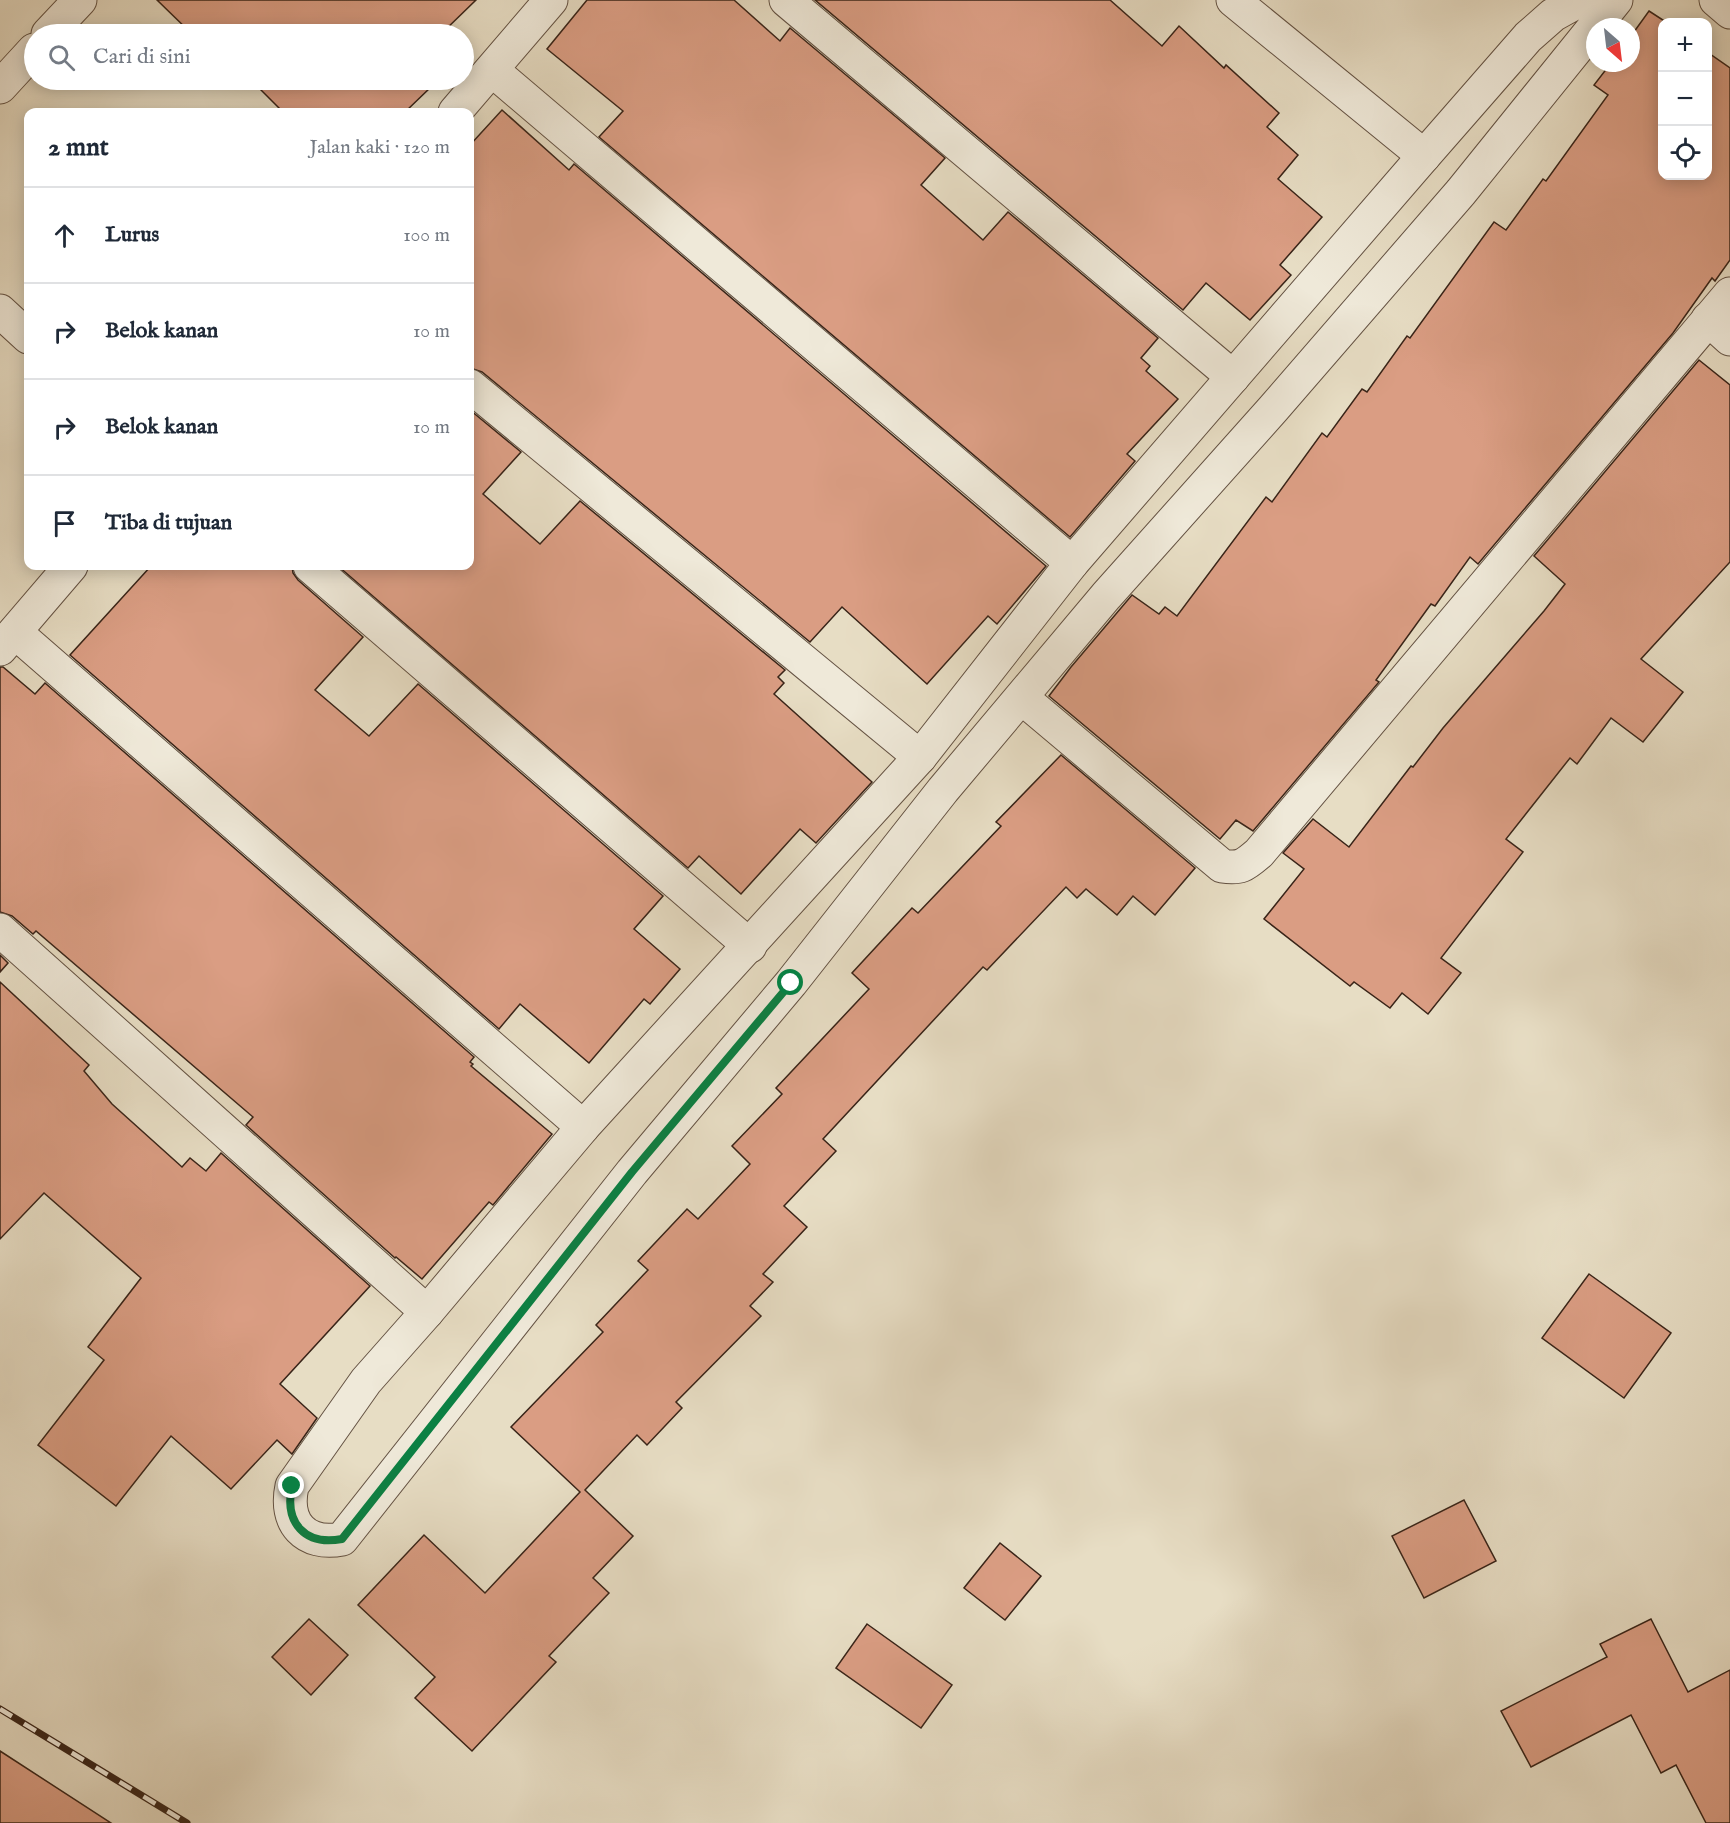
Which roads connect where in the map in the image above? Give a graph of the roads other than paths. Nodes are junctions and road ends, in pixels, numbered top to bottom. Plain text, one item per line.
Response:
1 (80, 0) edge
2 (551, 0) edge
3 (786, 0) edge
4 (1233, 0) edge
5 (1580, 0) edge
6 (1616, 0) edge
7 (1716, 0) edge
8 (1730, 12) edge
9 (57, 24) edge
10 (24, 61) edge
11 (492, 70) junction
12 (0, 87) edge
13 (459, 108) edge
14 (1424, 156) junction
15 (1730, 294) edge
16 (0, 311) edge
17 (1719, 329) edge
18 (24, 333) edge
19 (1233, 377) junction
20 (474, 389) edge
21 (1072, 563) junction
22 (68, 570) edge
23 (315, 570) edge
24 (7, 640) edge
25 (1022, 698) junction
26 (920, 757) junction
27 (0, 930) edge
28 (750, 946) junction
29 (583, 1127) junction
30 (427, 1312) junction

1 - 9 street
2 - 11 street
3 - 19 street
4 - 14 street
5 - 14 street
6 - 25 street
7 - 8 street
10 - 12 street
11 - 13 street
11 - 21 street
14 - 19 street
15 - 17 street
16 - 18 street
17 - 25 street
19 - 21 street
20 - 26 street
21 - 26 street
22 - 24 street
23 - 28 street
24 - 29 street
25 - 30 street
26 - 28 street
27 - 30 street
28 - 29 street
29 - 30 street

